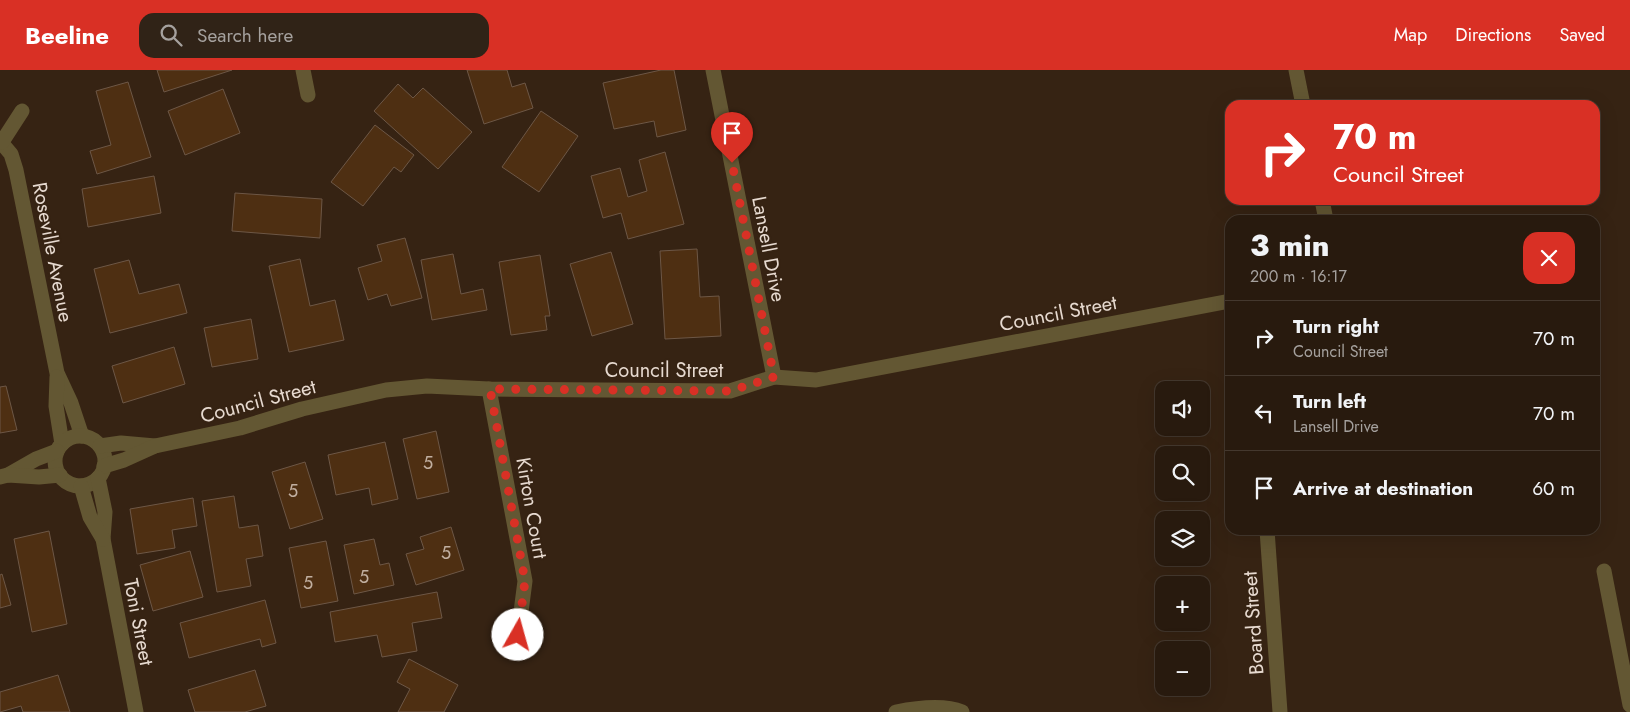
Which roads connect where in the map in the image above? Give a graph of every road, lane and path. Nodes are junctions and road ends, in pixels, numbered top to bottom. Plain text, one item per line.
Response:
1 (303, 70) edge
2 (713, 70) edge
3 (1296, 70) edge
4 (308, 95) dead end
5 (1302, 100) edge
6 (22, 111) dead end
7 (1, 141) edge
8 (1225, 302) edge
9 (57, 373) junction
10 (774, 377) junction
11 (490, 389) junction
12 (82, 436) junction
13 (100, 446) junction
14 (155, 446) junction
15 (60, 447) junction
16 (101, 472) junction
17 (60, 475) junction
18 (4, 476) edge
19 (81, 486) junction
20 (1267, 535) edge
21 (103, 539) junction
22 (1604, 571) dead end
23 (518, 635) dead end
24 (1630, 705) edge
25 (136, 712) edge
26 (896, 712) edge
27 (962, 712) edge
28 (1280, 712) edge

1 - 4 street
2 - 10 street, Lansell Drive
3 - 5 street
6 - 7 street, Roseville Avenue
7 - 9 street, Roseville Avenue
8 - 10 street, Council Street
9 - 12 street, Roseville Avenue
9 - 15 street, Roseville Avenue
10 - 11 street, Council Street
11 - 14 street, Council Street
11 - 23 street, Kirton Court
12 - 13 street
12 - 15 street
13 - 14 street, Council Street
13 - 16 street
14 - 16 street, Council Street
15 - 17 street
15 - 18 street
16 - 19 street
16 - 21 street, Toni Street
17 - 18 street
17 - 19 street
19 - 21 street, Toni Street
20 - 28 street, Board Street
21 - 25 street, Toni Street
22 - 24 street
26 - 27 street

